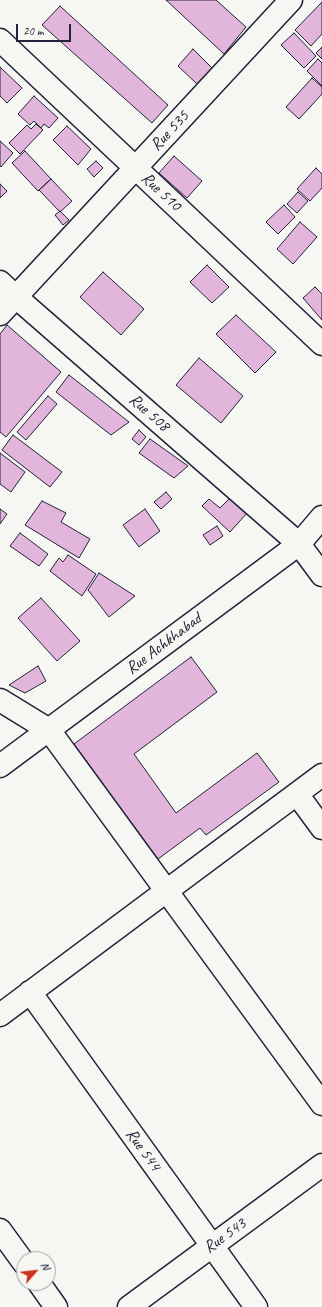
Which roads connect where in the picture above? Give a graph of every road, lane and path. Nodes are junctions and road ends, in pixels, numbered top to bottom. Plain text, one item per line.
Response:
1 (291, 0) edge
2 (0, 40) edge
3 (135, 168) junction
4 (0, 282) edge
5 (16, 298) junction
6 (0, 314) edge
7 (322, 344) edge
8 (322, 517) edge
9 (298, 544) junction
10 (322, 576) edge
11 (0, 700) edge
12 (49, 730) junction
13 (0, 766) edge
14 (322, 775) edge
15 (297, 794) junction
16 (322, 828) edge
17 (166, 890) junction
18 (30, 992) junction
19 (0, 1015) edge
20 (322, 1104) edge
21 (322, 1165) edge
22 (0, 1231) edge
23 (212, 1246) junction
24 (16, 1252) edge
25 (45, 1291) edge
26 (56, 1307) edge
27 (129, 1307) edge
28 (256, 1307) edge

1 - 3 street, Rue 535
2 - 3 street, Rue 510
3 - 5 street, Rue 535
3 - 7 street, Rue 510
4 - 5 street, Rue 508
5 - 6 street, Rue 535
5 - 9 street, Rue 508
8 - 9 street, Rue Achkhabad
9 - 10 street, Rue 508
9 - 12 street, Rue Achkhabad
11 - 12 street
12 - 13 street, Rue Achkhabad
12 - 17 street
14 - 15 street
15 - 16 street
15 - 17 street
17 - 18 street
17 - 20 street
18 - 19 street
18 - 23 street, Rue 544
21 - 23 street, Rue 543
22 - 24 street
23 - 27 street, Rue 543
23 - 28 street, Rue 544
25 - 26 street

